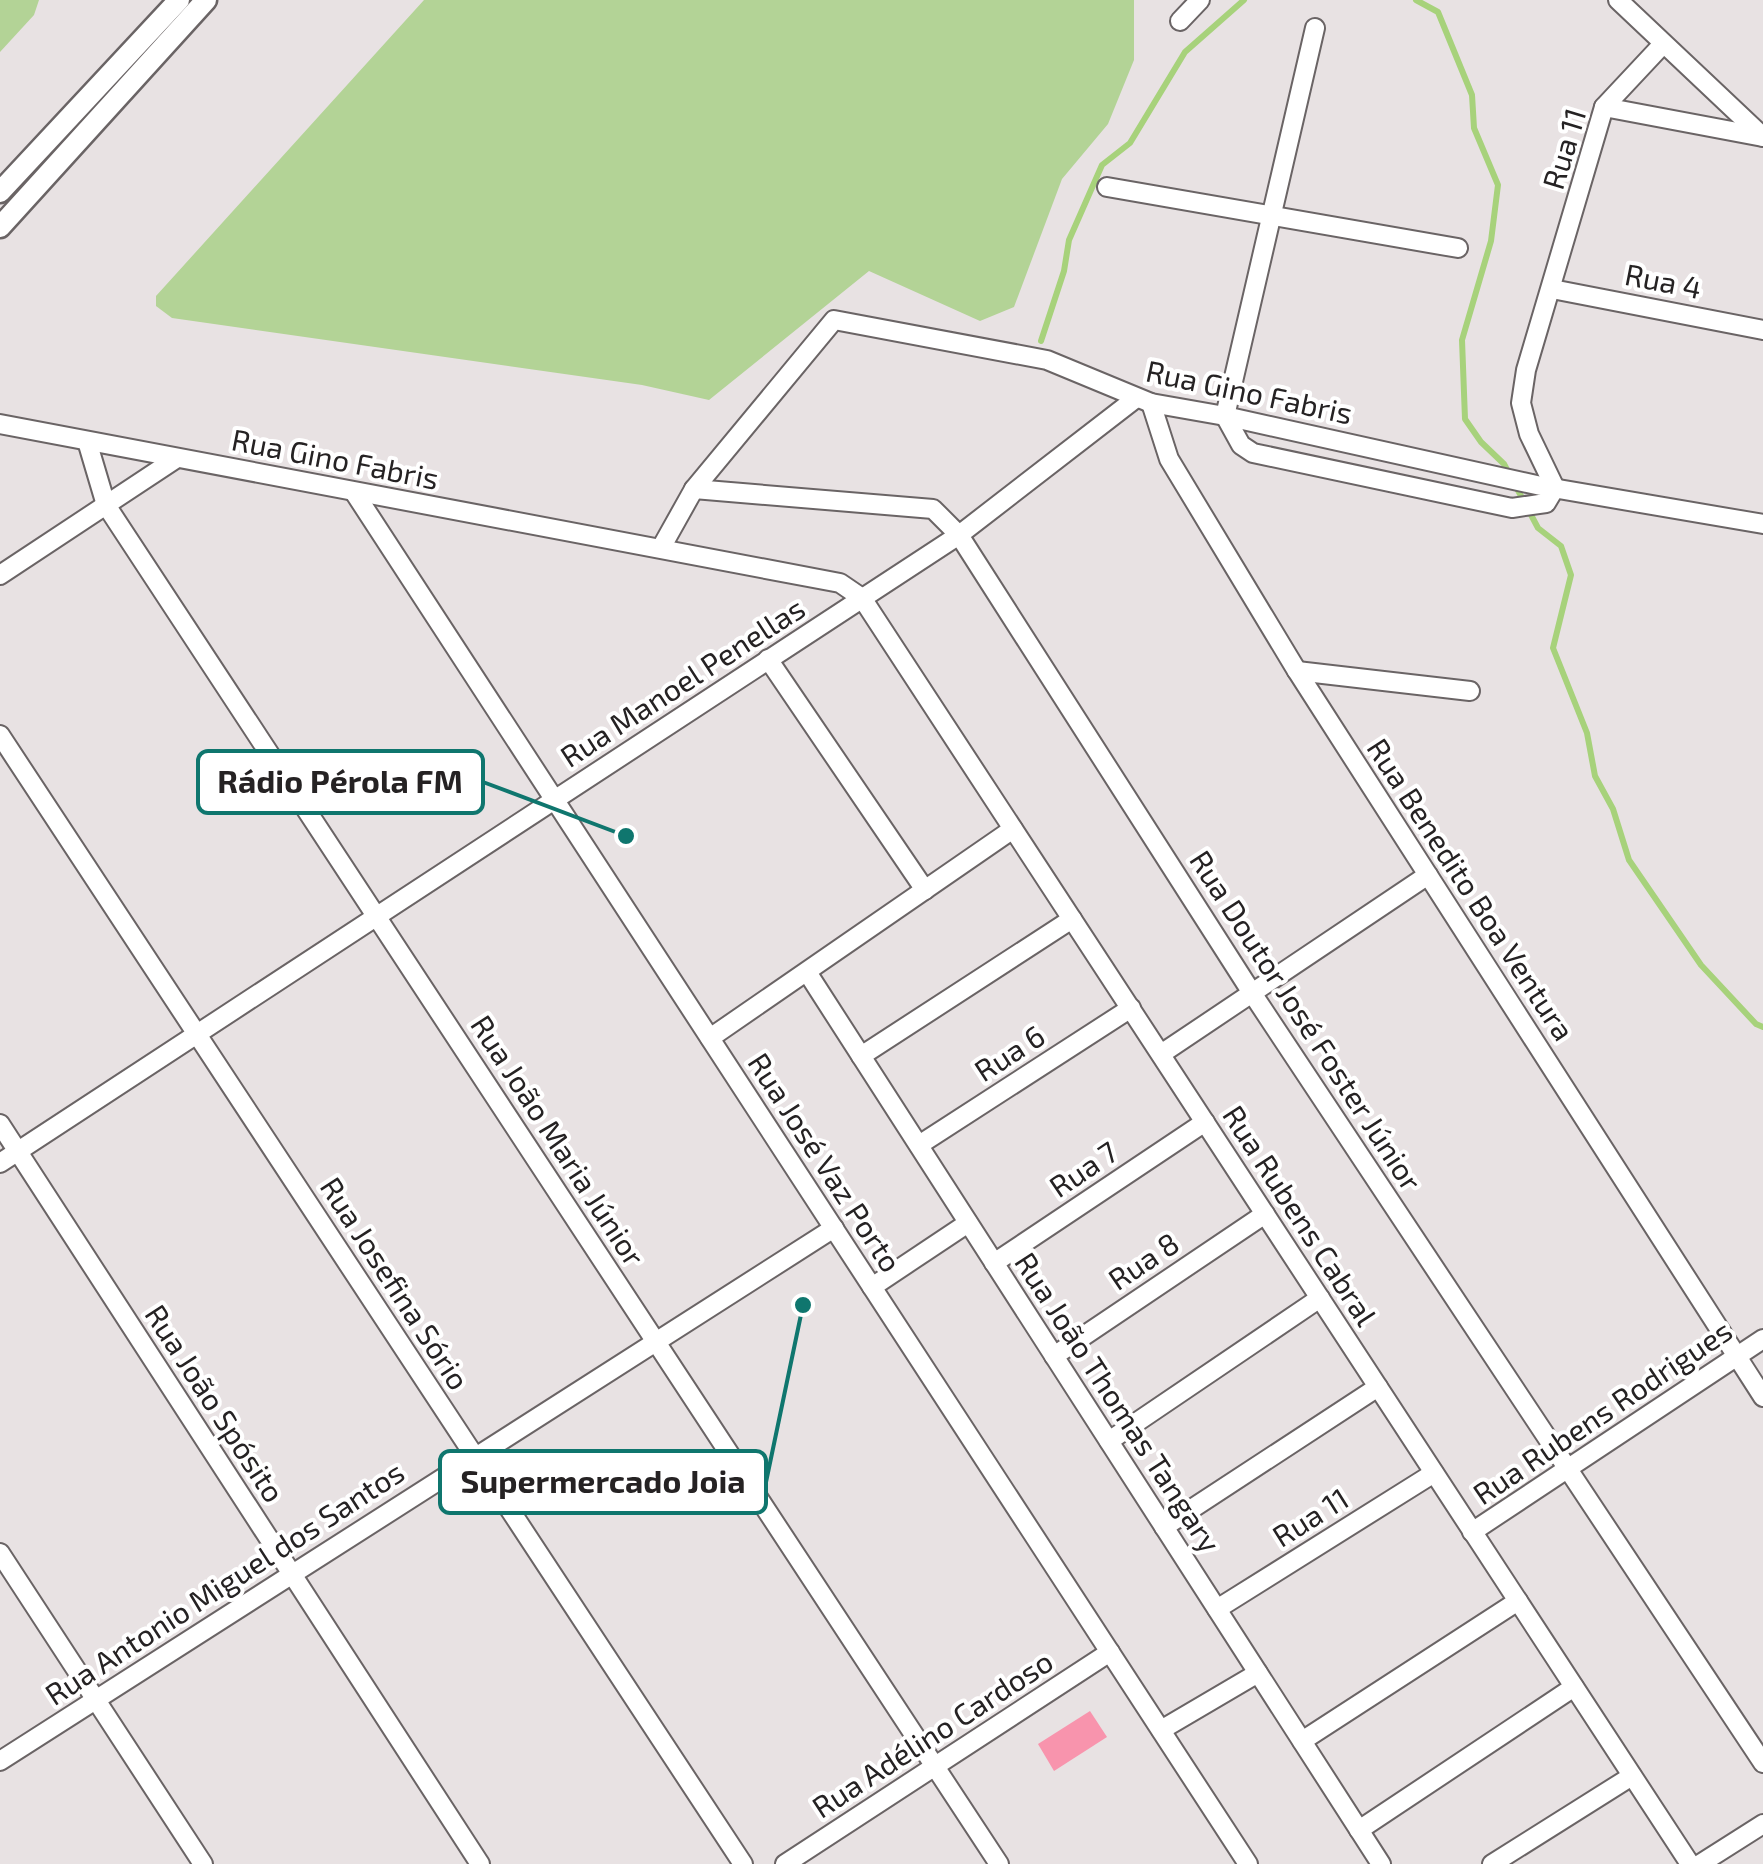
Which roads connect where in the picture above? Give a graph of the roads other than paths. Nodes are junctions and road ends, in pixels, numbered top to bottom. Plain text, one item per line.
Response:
1 (206, 0) edge
2 (1200, 0) edge
3 (1618, 0) edge
4 (178, 11) edge
5 (1180, 21) dead end
6 (1315, 28) dead end
7 (1663, 44) junction
8 (1604, 107) junction
9 (1763, 138) edge
10 (1107, 187) dead end
11 (0, 192) edge
12 (1272, 216) junction
13 (0, 226) edge
14 (1458, 248) dead end
15 (1552, 289) junction
16 (1763, 330) edge
17 (1143, 401) junction
18 (1225, 416) junction
19 (0, 424) edge
20 (87, 441) junction
21 (177, 458) junction
22 (694, 489) junction
23 (354, 492) junction
24 (1547, 492) junction
25 (106, 505) junction
26 (1763, 524) edge
27 (959, 534) junction
28 (660, 548) junction
29 (0, 575) edge
30 (862, 598) junction
31 (768, 659) junction
32 (1298, 671) junction
33 (1470, 690) dead end
34 (0, 735) edge
35 (555, 800) junction
36 (1014, 829) junction
37 (1428, 875) junction
38 (925, 890) junction
39 (376, 916) junction
40 (1072, 919) junction
41 (807, 972) junction
42 (1252, 993) junction
43 (1130, 1008) junction
44 (197, 1034) junction
45 (710, 1038) junction
46 (1160, 1054) junction
47 (862, 1056) junction
48 (1205, 1122) junction
49 (0, 1124) edge
50 (918, 1146) junction
51 (18, 1152) junction
52 (0, 1164) edge
53 (1264, 1214) junction
54 (968, 1222) junction
55 (834, 1228) junction
56 (994, 1263) junction
57 (872, 1287) junction
58 (1320, 1298) junction
59 (1763, 1339) edge
60 (656, 1342) junction
61 (1054, 1356) junction
62 (1737, 1356) junction
63 (1378, 1387) junction
64 (1763, 1397) edge
65 (1109, 1441) junction
66 (475, 1457) junction
67 (1568, 1470) junction
68 (1434, 1473) junction
69 (1164, 1527) junction
70 (1472, 1532) junction
71 (0, 1553) edge
72 (292, 1574) junction
73 (1518, 1601) junction
74 (1217, 1609) junction
75 (1110, 1652) junction
76 (1258, 1673) junction
77 (1574, 1687) junction
78 (96, 1700) junction
79 (1161, 1730) junction
80 (1302, 1741) junction
81 (0, 1761) edge
82 (1763, 1763) edge
83 (935, 1766) junction
84 (1632, 1776) junction
85 (1763, 1824) edge
86 (1359, 1830) junction
87 (204, 1864) edge
88 (480, 1864) edge
89 (742, 1864) edge
90 (785, 1864) edge
91 (999, 1864) edge
92 (1248, 1864) edge
93 (1381, 1864) edge
94 (1492, 1864) edge
95 (1690, 1864) edge
96 (1700, 1864) edge

1 - 4 street
2 - 5 street
3 - 7 street
4 - 11 street
4 - 13 street
6 - 12 street
7 - 8 street, Rua 11
7 - 9 street
8 - 9 street
8 - 15 street, Rua 11
10 - 12 street
12 - 14 street
12 - 18 street
15 - 16 street, Rua 4
15 - 24 street, Rua 11
17 - 18 street, Rua Gino Fabris
17 - 22 street, Rua Gino Fabris
17 - 27 street, Rua Manoel Penellas
17 - 32 street, Rua Benedito Boa Ventura
18 - 24 street, Rua Gino Fabris
18 - 24 street
19 - 20 street, Rua Gino Fabris
20 - 21 street, Rua Gino Fabris
20 - 25 street, Rua João Maria Júnior
21 - 23 street, Rua Gino Fabris
21 - 25 street
22 - 27 street, Rua Doutor José Foster Júnior
22 - 28 street, Rua Gino Fabris
23 - 28 street, Rua Gino Fabris
23 - 35 street, Rua José Vaz Porto
24 - 26 street, Rua Gino Fabris
25 - 29 street
25 - 39 street, Rua João Maria Júnior
27 - 30 street, Rua Manoel Penellas
27 - 42 street, Rua Doutor José Foster Júnior
28 - 30 street, Rua Gino Fabris
30 - 31 street, Rua Manoel Penellas
30 - 36 street, Rua Rubens Cabral
31 - 35 street, Rua Manoel Penellas
31 - 38 street
32 - 33 street
32 - 37 street, Rua Benedito Boa Ventura
34 - 44 street, Rua Josefina Sório
35 - 39 street, Rua Manoel Penellas
35 - 45 street, Rua José Vaz Porto
36 - 38 street
36 - 40 street, Rua Rubens Cabral
37 - 42 street
37 - 62 street, Rua Benedito Boa Ventura
38 - 41 street
39 - 44 street, Rua Manoel Penellas
39 - 60 street, Rua João Maria Júnior
40 - 43 street, Rua Rubens Cabral
40 - 47 street
41 - 45 street
41 - 47 street, Rua João Thomas Tangary
42 - 46 street
42 - 67 street, Rua Doutor José Foster Júnior
43 - 46 street, Rua Rubens Cabral
43 - 50 street, Rua 6
44 - 51 street, Rua Manoel Penellas
44 - 66 street, Rua Josefina Sório
45 - 55 street, Rua José Vaz Porto
46 - 48 street, Rua Rubens Cabral
47 - 50 street, Rua João Thomas Tangary
48 - 53 street, Rua Rubens Cabral
48 - 56 street, Rua 7
49 - 51 street, Rua João Spósito
50 - 54 street, Rua João Thomas Tangary
51 - 52 street, Rua Manoel Penellas
51 - 72 street, Rua João Spósito
53 - 58 street, Rua Rubens Cabral
53 - 61 street, Rua 8
54 - 56 street, Rua João Thomas Tangary
54 - 57 street
55 - 57 street, Rua José Vaz Porto
55 - 60 street, Rua Antonio Miguel dos Santos
56 - 61 street, Rua João Thomas Tangary
57 - 75 street, Rua José Vaz Porto
58 - 63 street, Rua Rubens Cabral
58 - 65 street
59 - 62 street, Rua Rubens Rodrigues
60 - 66 street, Rua Antonio Miguel dos Santos
60 - 83 street, Rua João Maria Júnior
61 - 65 street, Rua João Thomas Tangary
62 - 64 street, Rua Benedito Boa Ventura
62 - 67 street, Rua Rubens Rodrigues
63 - 68 street, Rua Rubens Cabral
63 - 69 street
65 - 69 street, Rua João Thomas Tangary
66 - 72 street, Rua Antonio Miguel dos Santos
66 - 89 street, Rua Josefina Sório
67 - 70 street, Rua Rubens Rodrigues
67 - 82 street, Rua Doutor José Foster Júnior
68 - 70 street, Rua Rubens Cabral
68 - 74 street, Rua 11
69 - 74 street, Rua João Thomas Tangary
70 - 73 street, Rua Rubens Cabral
71 - 78 street
72 - 78 street, Rua Antonio Miguel dos Santos
72 - 88 street, Rua João Spósito
73 - 77 street, Rua Rubens Cabral
73 - 80 street
74 - 76 street, Rua João Thomas Tangary
75 - 79 street, Rua José Vaz Porto
75 - 83 street, Rua Adélino Cardoso
76 - 79 street
76 - 80 street, Rua João Thomas Tangary
77 - 84 street, Rua Rubens Cabral
77 - 86 street
78 - 81 street, Rua Antonio Miguel dos Santos
78 - 87 street
79 - 92 street, Rua José Vaz Porto
80 - 86 street, Rua João Thomas Tangary
83 - 90 street, Rua Adélino Cardoso
83 - 91 street, Rua João Maria Júnior
84 - 94 street
84 - 95 street, Rua Rubens Cabral
85 - 96 street
86 - 93 street, Rua João Thomas Tangary

